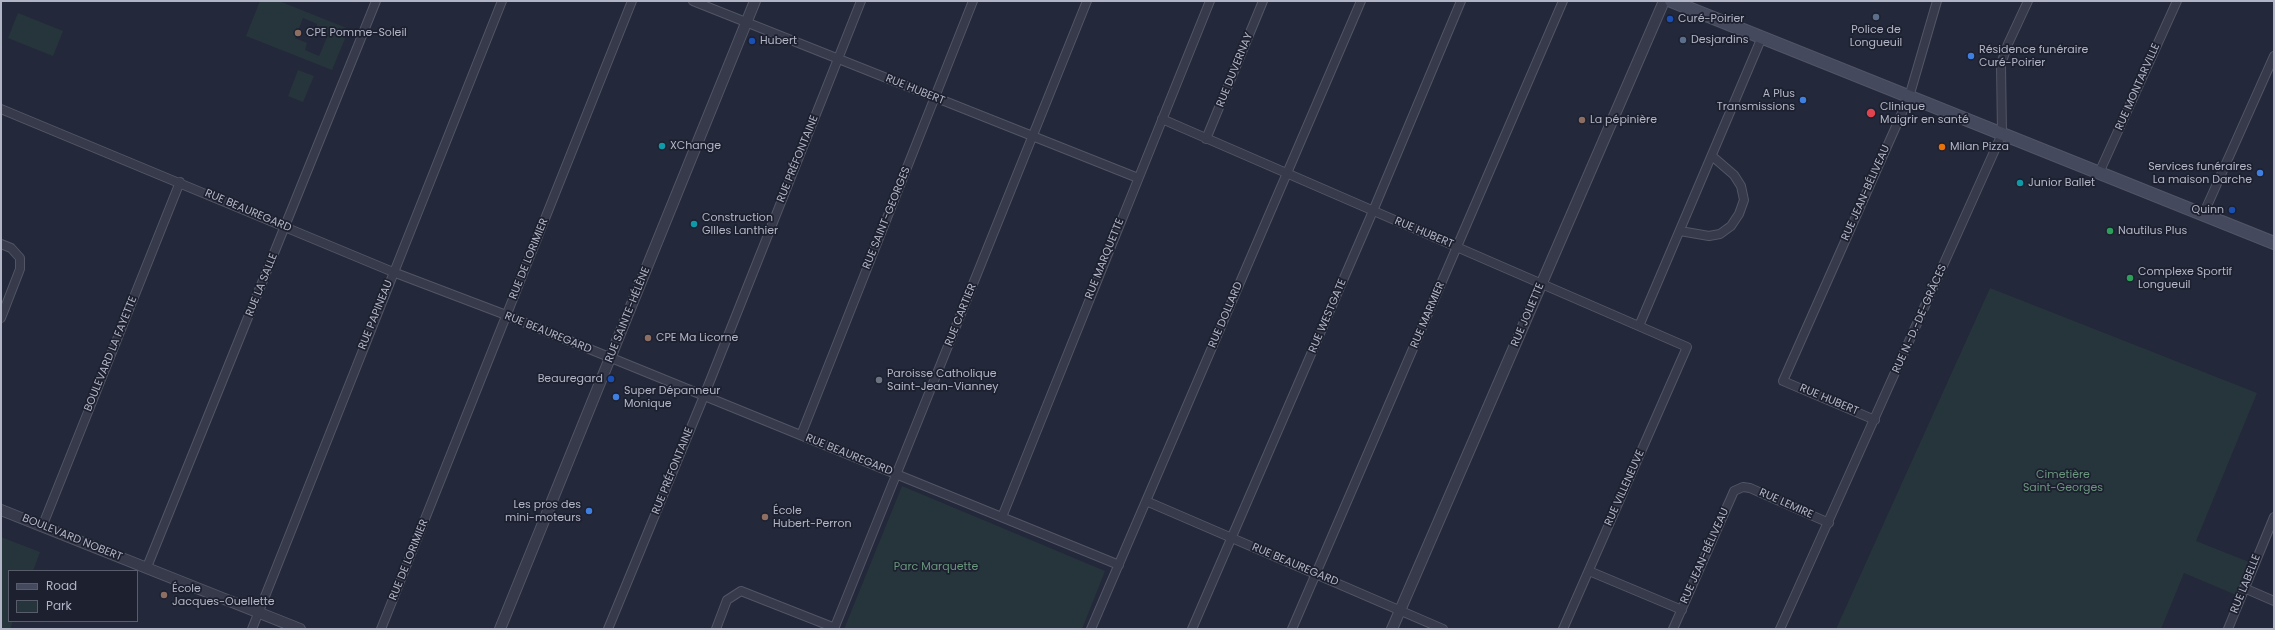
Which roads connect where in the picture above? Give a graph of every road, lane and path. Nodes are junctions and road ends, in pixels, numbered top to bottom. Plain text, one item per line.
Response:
1 (376, 1) edge
2 (502, 1) edge
3 (632, 1) edge
4 (693, 1) edge
5 (755, 1) edge
6 (861, 1) edge
7 (973, 1) edge
8 (1086, 1) edge
9 (1210, 1) edge
10 (1263, 1) edge
11 (1361, 1) edge
12 (1461, 1) edge
13 (1563, 1) edge
14 (1664, 1) edge
15 (1671, 1) edge
16 (1936, 1) edge
17 (2028, 1) edge
18 (2177, 1) edge
19 (746, 24) junction
20 (1762, 38) junction
21 (2274, 56) edge
22 (838, 60) junction
23 (1909, 97) junction
24 (935, 98) junction
25 (1, 109) edge
26 (1162, 119) junction
27 (2002, 134) junction
28 (1032, 137) junction
29 (1206, 139) junction
30 (1712, 156) junction
31 (2099, 173) junction
32 (1287, 174) junction
33 (1138, 178) junction
34 (180, 182) junction
35 (1373, 211) junction
36 (2202, 215) junction
37 (286, 227) junction
38 (1680, 231) junction
39 (2274, 243) edge
40 (1, 244) edge
41 (1458, 248) junction
42 (393, 272) junction
43 (1542, 284) junction
44 (506, 315) junction
45 (1, 318) edge
46 (1639, 326) junction
47 (1687, 347) joint
48 (610, 358) junction
49 (1783, 381) joint
50 (704, 396) junction
51 (1875, 420) junction
52 (801, 435) junction
53 (897, 474) junction
54 (1743, 487) joint
55 (1146, 501) junction
56 (1, 510) edge
57 (1002, 517) junction
58 (2274, 517) edge
59 (1829, 523) junction
60 (42, 527) junction
61 (1232, 538) junction
62 (1119, 564) junction
63 (147, 568) junction
64 (1589, 571) junction
65 (1316, 574) junction
66 (2244, 588) junction
67 (2274, 600) edge
68 (1400, 610) junction
69 (1682, 610) junction
70 (259, 613) junction
71 (252, 629) edge
72 (300, 629) edge
73 (381, 629) edge
74 (500, 629) edge
75 (608, 629) edge
76 (716, 629) edge
77 (835, 629) edge
78 (1091, 629) edge
79 (1192, 629) edge
80 (1292, 629) edge
81 (1392, 629) edge
82 (1443, 629) edge
83 (1563, 629) edge
84 (1673, 629) edge
85 (1780, 629) edge
86 (2228, 629) edge

1 - 37 street, RUE LA SALLE
2 - 42 street, RUE PAPINEAU
3 - 44 street, RUE DE LORIMIER
4 - 19 street, RUE HUBERT
5 - 19 street, RUE SAINTE-HÉLÈNE
6 - 22 street, RUE PRÉFONTAINE
7 - 24 street, RUE SAINT-GEORGES
8 - 28 street, RUE CARTIER
9 - 26 street, RUE MARQUETTE
10 - 29 street, RUE DUVERNAY
11 - 32 street, RUE DOLLARD
12 - 35 street, RUE WESTGATE
13 - 41 street, RUE MARMIER
14 - 43 street, RUE JOLIETTE
15 - 20 main road
16 - 23 street, RUE JEAN-BÉLIVEAU
17 - 27 street, RUE N.-D.-DE-GRÂCES
18 - 31 street, RUE MONTARVILLE
19 - 22 street, RUE HUBERT
19 - 48 street, RUE SAINTE-HÉLÈNE
20 - 23 main road
20 - 30 street
21 - 36 street
22 - 24 street, RUE HUBERT
22 - 50 street, RUE PRÉFONTAINE
23 - 27 main road
23 - 49 street, RUE JEAN-BÉLIVEAU
24 - 28 street, RUE HUBERT
24 - 52 street, RUE SAINT-GEORGES
25 - 34 street, RUE BEAUREGARD
26 - 29 street, RUE HUBERT
26 - 33 street, RUE MARQUETTE
27 - 31 main road
27 - 51 street, RUE N.-D.-DE-GRÂCES
28 - 33 street, RUE HUBERT
28 - 53 street, RUE CARTIER
29 - 32 street, RUE HUBERT
30 - 38 street
30 - 38 street
31 - 36 main road
32 - 35 street, RUE HUBERT
32 - 55 street, RUE DOLLARD
33 - 57 street, RUE MARQUETTE
34 - 37 street, RUE BEAUREGARD
34 - 60 street, BOULEVARD LA FAYETTE
35 - 41 street, RUE HUBERT
35 - 61 street, RUE WESTGATE
36 - 39 main road
37 - 42 street, RUE BEAUREGARD
37 - 63 street, RUE LA SALLE
38 - 46 street
40 - 45 street
41 - 43 street, RUE HUBERT
41 - 65 street, RUE MARMIER
42 - 44 street, RUE BEAUREGARD
42 - 70 street, RUE PAPINEAU
43 - 46 street, RUE HUBERT
43 - 68 street, RUE JOLIETTE
44 - 48 street, RUE BEAUREGARD
44 - 73 street, RUE DE LORIMIER
46 - 47 street, RUE HUBERT
47 - 64 street, RUE VILLENEUVE
48 - 50 street, RUE BEAUREGARD
48 - 74 street, RUE SAINTE-HÉLÈNE
49 - 51 street, RUE HUBERT
50 - 52 street, RUE BEAUREGARD
50 - 75 street, RUE PRÉFONTAINE
51 - 59 street, RUE N.-D.-DE-GRÂCES
52 - 53 street, RUE BEAUREGARD
53 - 57 street, RUE BEAUREGARD
53 - 77 street, RUE CARTIER
54 - 59 street, RUE LEMIRE
54 - 69 street, RUE JEAN-BÉLIVEAU
55 - 61 street, RUE BEAUREGARD
55 - 62 street, RUE DOLLARD
56 - 60 street, BOULEVARD NOBERT
57 - 62 street, RUE BEAUREGARD
58 - 66 street, RUE LABELLE
59 - 85 street, RUE N.-D.-DE-GRÂCES
60 - 63 street, BOULEVARD NOBERT
61 - 65 street, RUE BEAUREGARD
61 - 79 street, RUE WESTGATE
62 - 78 street, RUE DOLLARD
63 - 70 street, BOULEVARD NOBERT
64 - 69 street
64 - 83 street, RUE VILLENEUVE
65 - 68 street, RUE BEAUREGARD
65 - 80 street, RUE MARMIER
66 - 67 street
66 - 86 street, RUE LABELLE
68 - 81 street, RUE JOLIETTE
68 - 82 street, RUE BEAUREGARD
69 - 84 street, RUE JEAN-BÉLIVEAU
70 - 71 street, RUE PAPINEAU
70 - 72 street, BOULEVARD NOBERT
76 - 77 street

